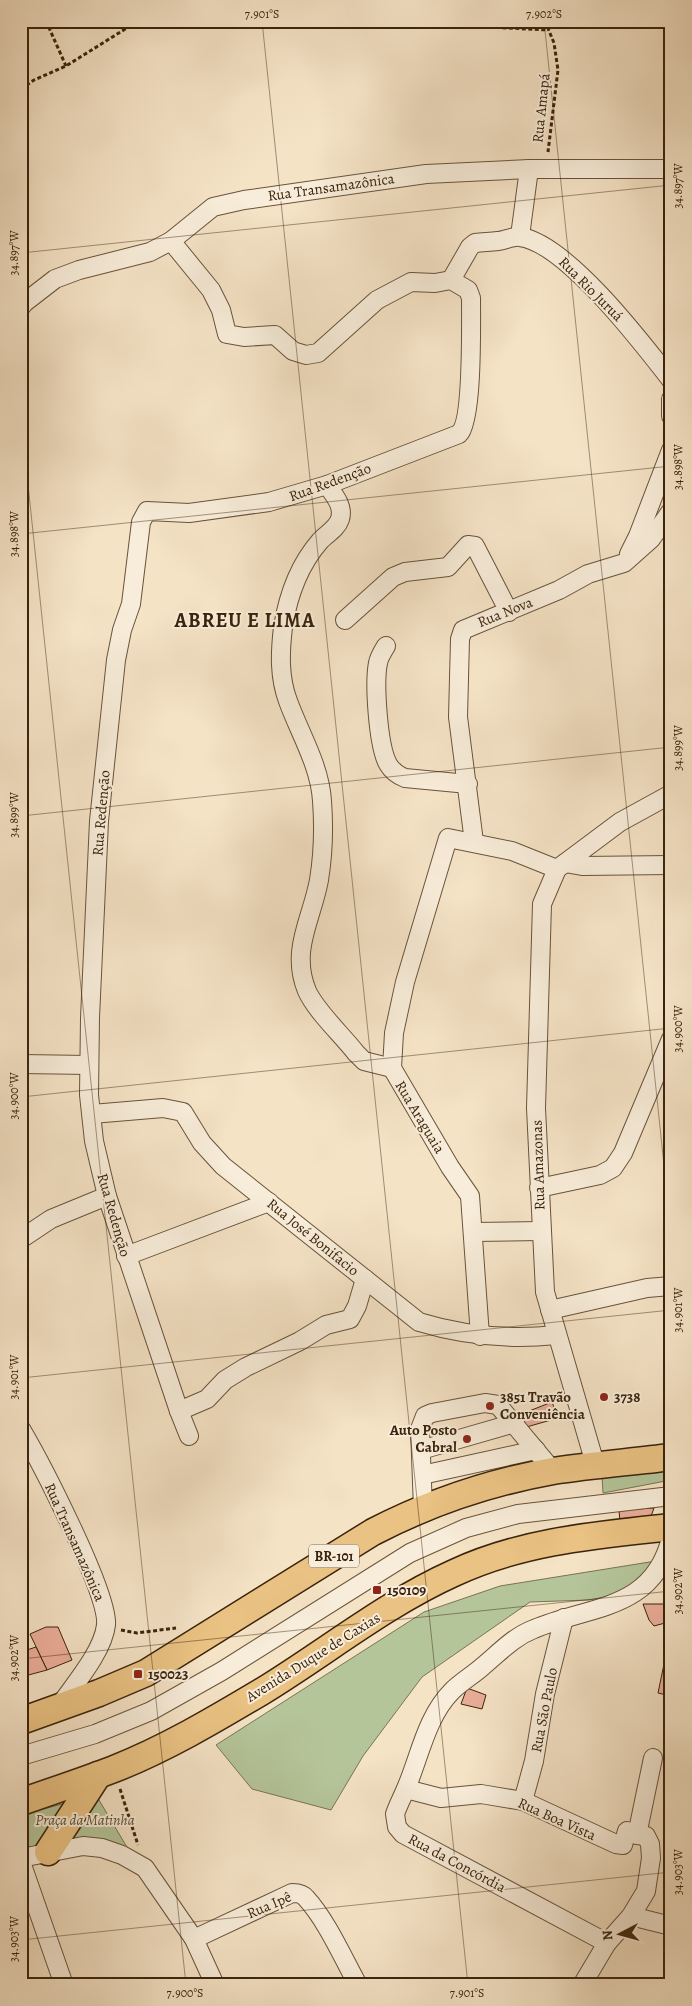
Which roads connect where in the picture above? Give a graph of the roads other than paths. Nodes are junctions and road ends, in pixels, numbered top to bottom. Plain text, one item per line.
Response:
1 (538, 169) junction
2 (671, 169) edge
3 (520, 236) junction
4 (171, 241) junction
5 (451, 280) junction
6 (22, 304) edge
7 (671, 380) edge
8 (671, 398) edge
9 (671, 416) edge
10 (671, 450) edge
11 (327, 485) junction
12 (671, 511) edge
13 (624, 563) junction
14 (509, 612) junction
15 (345, 620) dead end
16 (386, 646) dead end
17 (464, 783) junction
18 (671, 794) edge
19 (474, 842) junction
20 (671, 864) edge
21 (561, 866) junction
22 (671, 1039) edge
23 (21, 1064) edge
24 (89, 1064) junction
25 (392, 1068) junction
26 (92, 1114) junction
27 (539, 1188) junction
28 (107, 1196) junction
29 (269, 1202) junction
30 (541, 1231) junction
31 (473, 1232) junction
32 (21, 1239) edge
33 (126, 1256) junction
34 (365, 1279) junction
35 (671, 1286) edge
36 (550, 1310) junction
37 (556, 1335) junction
38 (480, 1336) junction
39 (179, 1411) junction
40 (515, 1424) junction
41 (21, 1428) edge
42 (190, 1436) dead end
43 (421, 1450) junction
44 (536, 1450) junction
45 (671, 1457) edge
46 (596, 1467) junction
47 (553, 1472) junction
48 (422, 1475) junction
49 (671, 1496) edge
50 (423, 1509) junction
51 (671, 1527) edge
52 (671, 1538) edge
53 (564, 1618) junction
54 (58, 1708) junction
55 (21, 1720) edge
56 (21, 1756) edge
57 (652, 1758) dead end
58 (106, 1772) junction
59 (406, 1789) junction
60 (523, 1801) junction
61 (21, 1802) edge
62 (637, 1835) junction
63 (48, 1852) junction
64 (21, 1858) edge
65 (21, 1862) edge
66 (631, 1916) junction
67 (671, 1926) edge
68 (194, 1939) junction
69 (607, 1943) junction
70 (64, 1985) edge
71 (215, 1985) edge
72 (358, 1985) edge
73 (582, 1985) edge

1 - 2 street, Rua Transamazônica
1 - 3 street
1 - 4 street, Rua Transamazônica
3 - 5 street
3 - 7 street, Rua Rio Juruá
4 - 5 street
4 - 6 street, Rua Transamazônica
5 - 11 street, Rua Redenção
8 - 9 street
10 - 13 street
11 - 24 street, Rua Redenção
11 - 25 street
12 - 13 street, Rua Nova
13 - 14 street, Rua Nova
14 - 15 street
14 - 17 street, Rua Nova
16 - 17 street
17 - 19 street, Rua Nova
18 - 21 street
19 - 21 street
19 - 25 street, Rua Araguaia
20 - 21 street
21 - 27 street, Rua Amazonas
22 - 27 street
23 - 24 street
24 - 26 street, Rua Redenção
25 - 31 street, Rua Araguaia
26 - 28 street, Rua Redenção
26 - 29 street, Rua José Bonifacio
27 - 30 street, Rua Amazonas
28 - 32 street
28 - 33 street, Rua Redenção
29 - 33 street
29 - 34 street, Rua José Bonifacio
30 - 31 street
30 - 36 street, Rua Amazonas
31 - 38 street, Rua Araguaia
33 - 39 street, Rua Redenção
34 - 38 street, Rua José Bonifacio
34 - 39 street
35 - 36 street
36 - 37 street, Rua Amazonas
37 - 38 street, Rua José Bonifacio
37 - 46 street, Rua Amazonas
39 - 42 street, Rua Redenção
40 - 43 street
40 - 43 street
40 - 44 street
41 - 54 street, Rua Transamazônica
43 - 48 street
44 - 47 street
44 - 48 street
45 - 46 highway, BR-101
46 - 47 highway, BR-101
47 - 50 highway, BR-101
48 - 50 street
49 - 56 street
50 - 54 highway, BR-101
51 - 58 highway, Avenida Duque de Caxias
52 - 53 street, Rua da Concórdia
53 - 59 street, Rua da Concórdia
53 - 60 street, Rua São Paulo
54 - 55 highway, BR-101
57 - 62 street
58 - 61 highway, Avenida Duque de Caxias
58 - 63 highway
59 - 60 street, Rua Boa Vista
59 - 69 street, Rua da Concórdia
60 - 62 street, Rua Boa Vista
62 - 66 street
63 - 64 street
63 - 68 street
65 - 70 street
66 - 67 street
66 - 69 street
68 - 71 street
68 - 72 street, Rua Ipê
69 - 73 street

